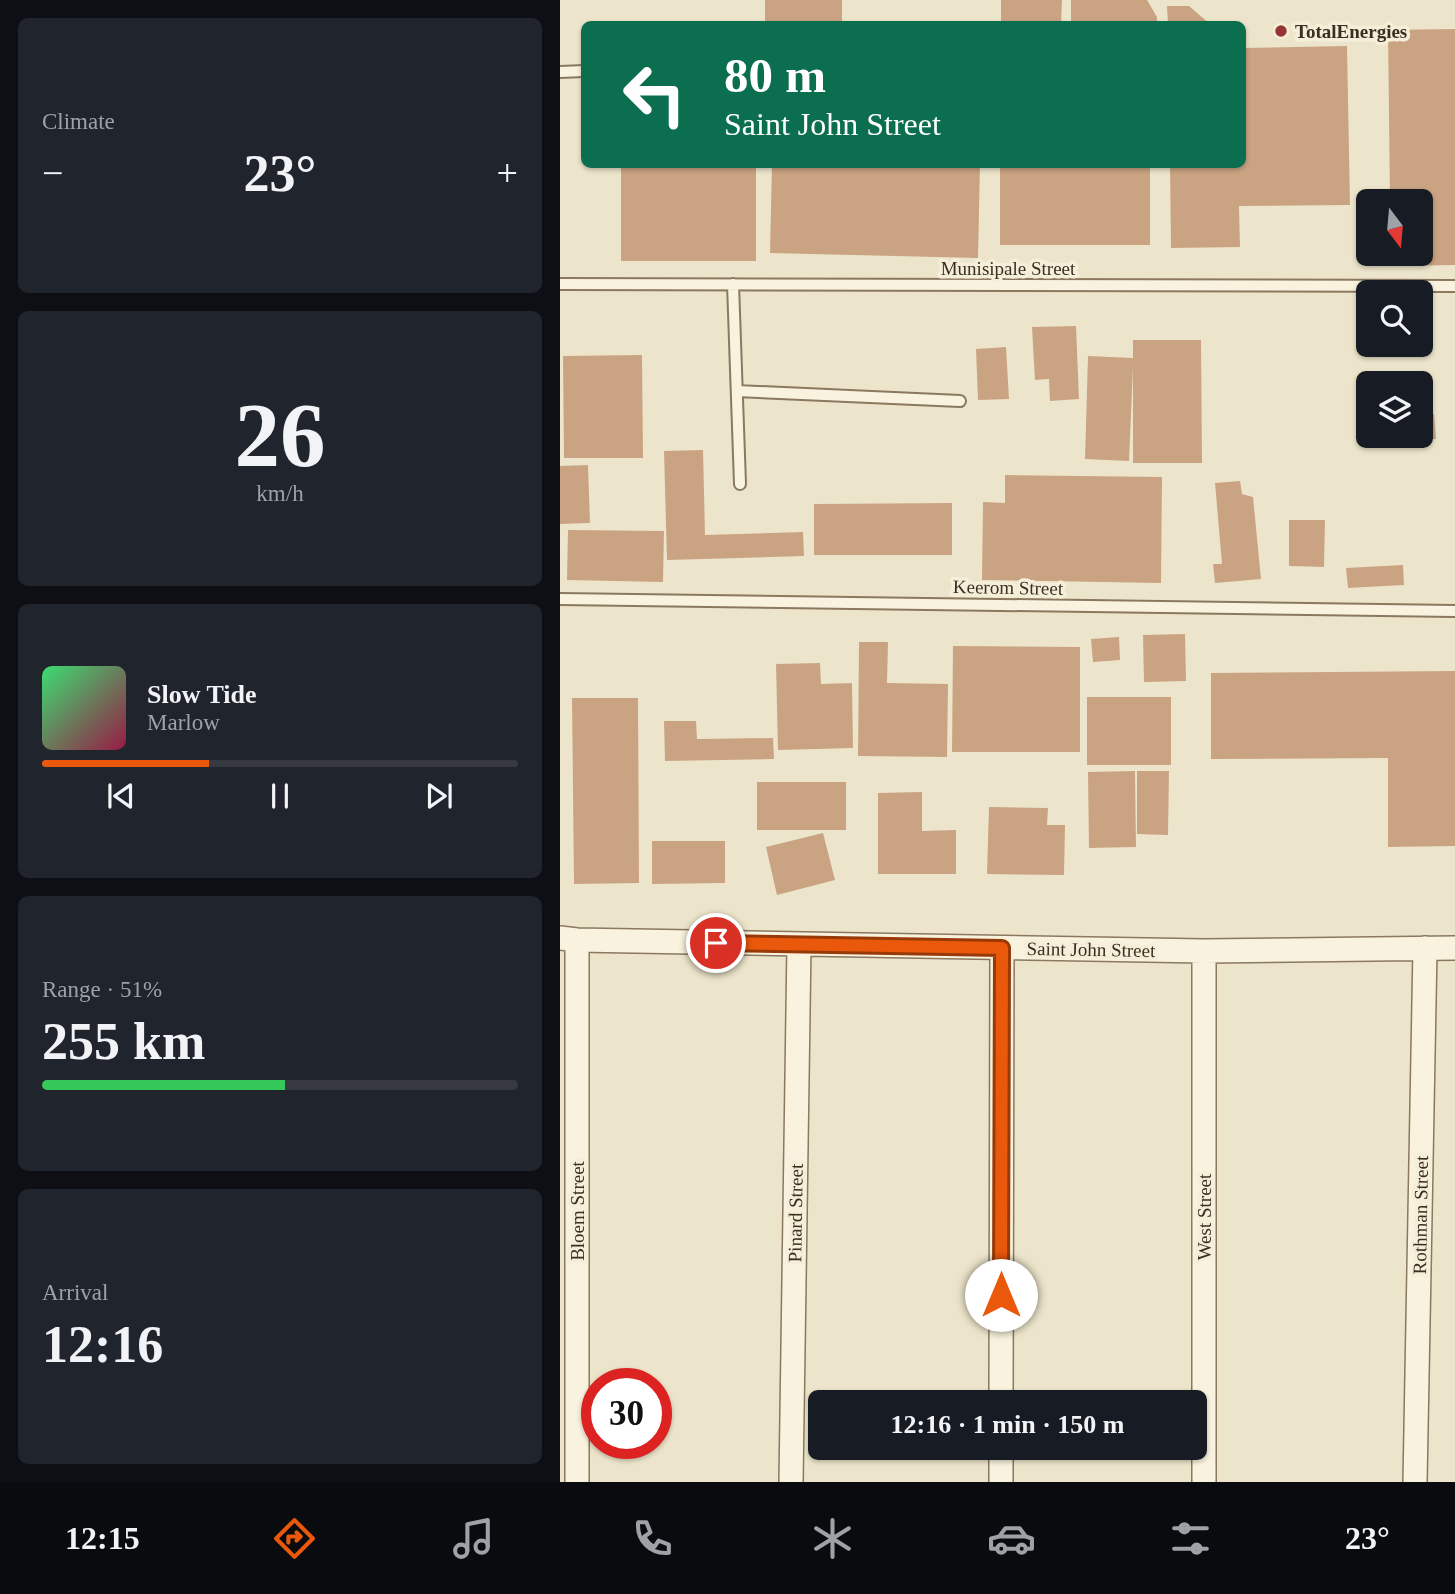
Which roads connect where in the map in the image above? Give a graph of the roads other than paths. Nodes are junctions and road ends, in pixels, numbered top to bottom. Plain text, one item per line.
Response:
1 (581, 71) edge
2 (560, 72) edge
3 (560, 284) edge
4 (733, 285) junction
5 (1455, 286) edge
6 (737, 391) junction
7 (961, 401) dead end
8 (740, 484) dead end
9 (560, 599) edge
10 (1455, 611) edge
11 (569, 939) edge
12 (799, 944) junction
13 (1425, 947) junction
14 (1002, 948) junction
15 (1455, 948) edge
16 (1203, 951) junction
17 (1001, 1390) edge
18 (1001, 1460) edge
19 (578, 1482) edge
20 (791, 1482) edge
21 (1001, 1482) edge
22 (1204, 1482) edge
23 (1415, 1482) edge

1 - 2 lane
3 - 4 lane, Munisipale Street
4 - 5 lane, Munisipale Street
4 - 6 lane
6 - 7 lane
6 - 8 lane
9 - 10 lane, Keerom Street
11 - 12 street, Saint John Street
11 - 19 street, Bloem Street
12 - 14 street, Saint John Street
12 - 20 street, Pinard Street
13 - 15 street, Saint John Street
13 - 16 street, Saint John Street
13 - 23 street, Rothman Street
14 - 16 street, Saint John Street
14 - 17 street
16 - 22 street, West Street
18 - 21 street

